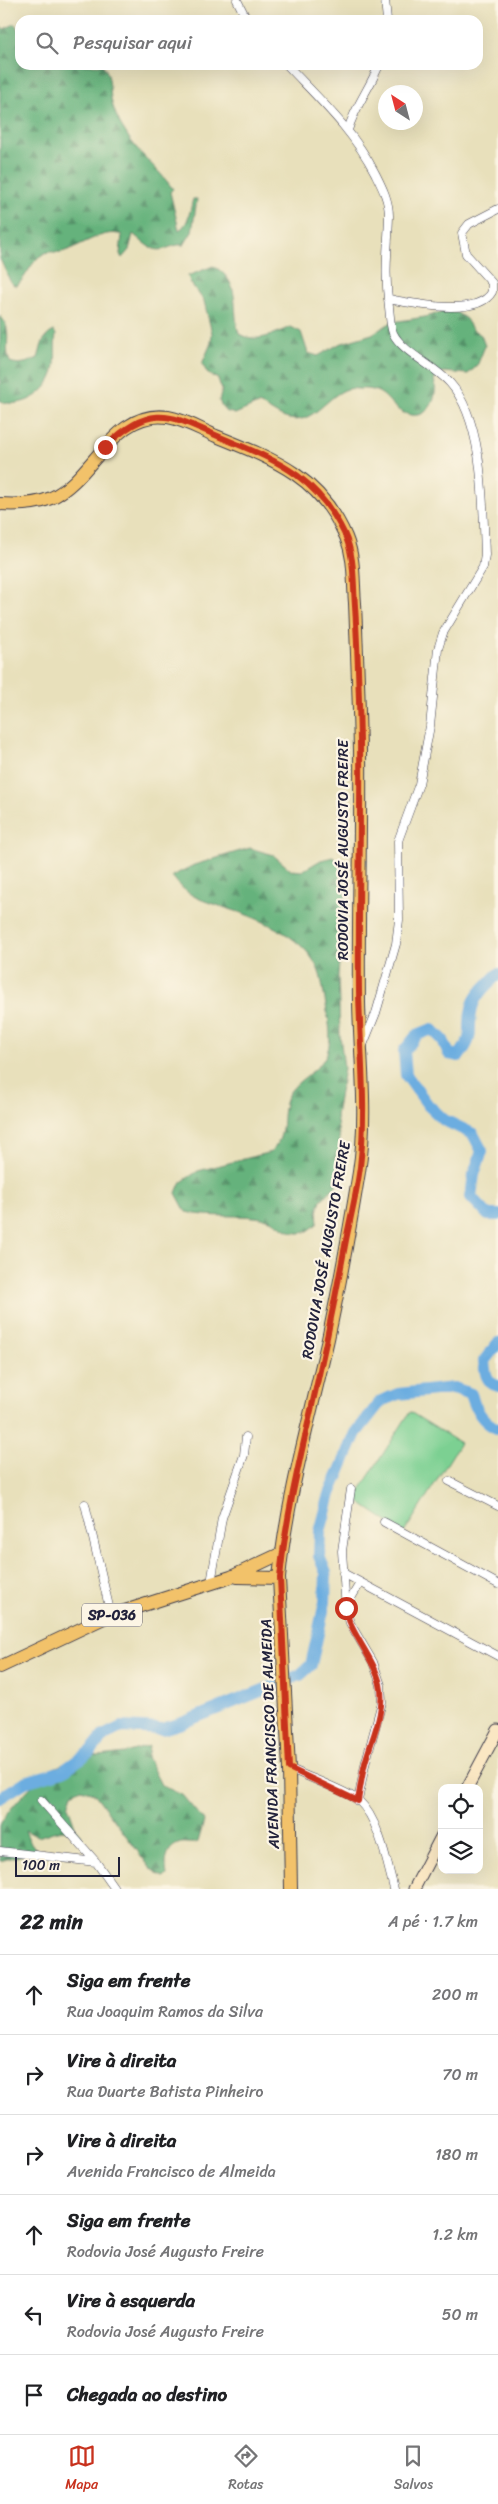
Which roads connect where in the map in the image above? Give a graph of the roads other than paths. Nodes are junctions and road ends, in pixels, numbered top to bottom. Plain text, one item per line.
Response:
1 (237, 0) edge
2 (386, 0) edge
3 (245, 15) edge
4 (387, 15) edge
5 (292, 70) edge
6 (377, 70) edge
7 (348, 130) junction
8 (498, 208) edge
9 (388, 299) junction
10 (0, 504) edge
11 (360, 1051) junction
12 (246, 1437) dead end
13 (449, 1481) dead end
14 (352, 1489) dead end
15 (85, 1504) dead end
16 (498, 1506) edge
17 (384, 1522) dead end
18 (282, 1553) junction
19 (343, 1574) junction
20 (231, 1577) junction
21 (280, 1578) junction
22 (211, 1583) junction
23 (360, 1583) junction
24 (498, 1584) edge
25 (347, 1605) junction
26 (111, 1615) junction
27 (498, 1656) edge
28 (0, 1667) edge
29 (498, 1730) edge
30 (289, 1768) junction
31 (469, 1784) edge
32 (41, 1800) dead end
33 (358, 1801) junction
34 (438, 1843) edge
35 (0, 1851) edge
36 (96, 1862) junction
37 (115, 1889) edge
38 (291, 1889) edge
39 (394, 1889) edge
40 (414, 1889) edge

1 - 3 street
2 - 4 street
5 - 7 street
6 - 7 street
7 - 9 street
8 - 9 street
9 - 11 street
10 - 11 main road, RODOVIA JOSÉ AUGUSTO FREIRE
11 - 18 main road, RODOVIA JOSÉ AUGUSTO FREIRE
12 - 22 street
13 - 16 street
14 - 19 street
15 - 26 street
17 - 24 street
18 - 20 main road, SP-036
18 - 21 main road, RODOVIA JOSÉ AUGUSTO FREIRE
19 - 23 street
19 - 25 street
20 - 21 main road, SP-036
20 - 22 main road, SP-036
21 - 30 main road, AVENIDA FRANCISCO DE ALMEIDA
22 - 26 main road, SP-036
23 - 25 street
23 - 27 street
25 - 33 street
26 - 28 main road, SP-036
29 - 31 street
30 - 33 street
30 - 38 main road, AVENIDA FRANCISCO DE ALMEIDA
32 - 36 street
33 - 39 street
34 - 40 street
35 - 36 street
36 - 37 street

